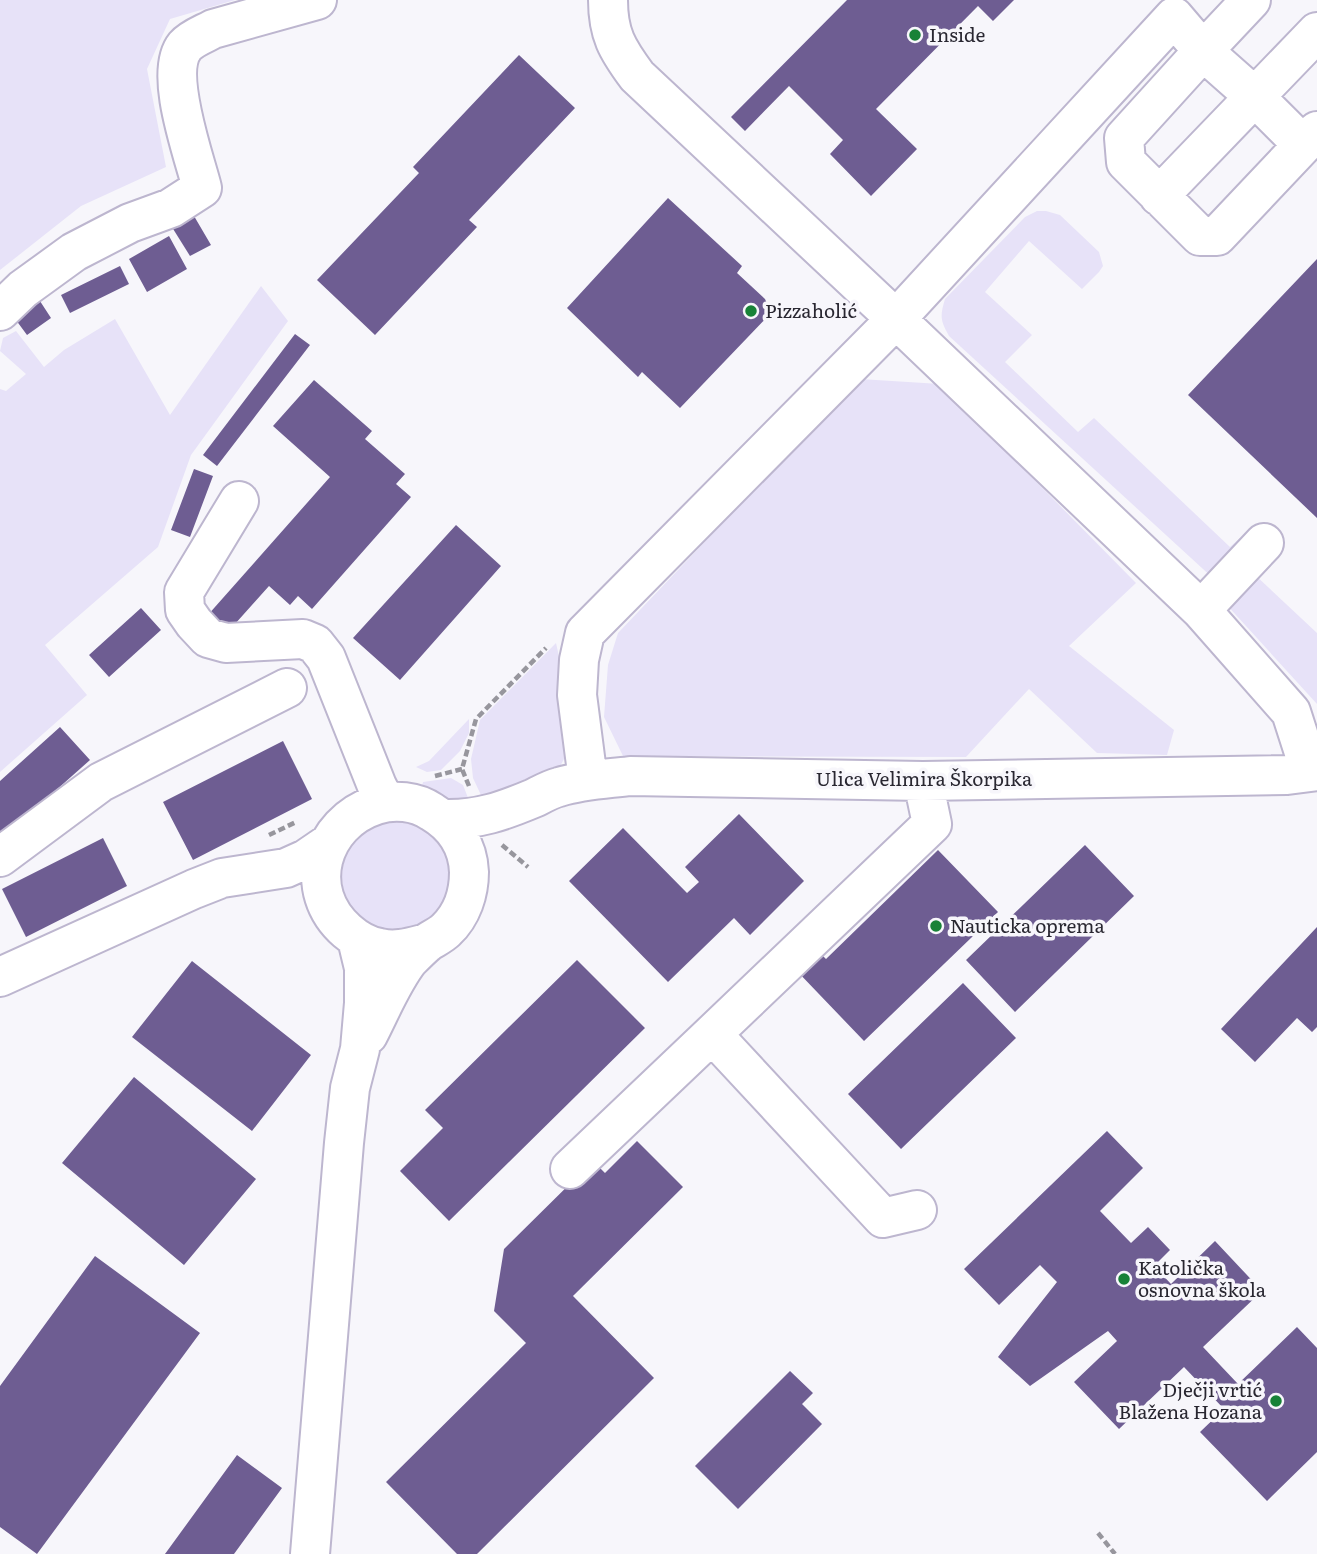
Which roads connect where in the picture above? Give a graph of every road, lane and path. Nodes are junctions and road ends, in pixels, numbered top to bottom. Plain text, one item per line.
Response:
1 (317, 0) edge
2 (608, 0) edge
3 (1251, 0) edge
4 (1164, 9) edge
5 (1317, 32) edge
6 (1203, 51) junction
7 (1255, 97) junction
8 (1310, 138) edge
9 (1159, 196) junction
10 (0, 311) edge
11 (896, 319) junction
12 (239, 502) dead end
13 (1264, 543) dead end
14 (1201, 610) junction
15 (551, 643) dead end
16 (287, 688) dead end
17 (462, 769) dead end
18 (588, 780) junction
19 (1308, 780) edge
20 (923, 781) junction
21 (534, 798) junction
22 (385, 802) junction
23 (444, 819) junction
24 (328, 844) junction
25 (0, 856) edge
26 (258, 873) junction
27 (469, 888) junction
28 (326, 903) junction
29 (357, 939) junction
30 (427, 943) junction
31 (0, 977) edge
32 (712, 1034) junction
33 (360, 1049) junction
34 (570, 1169) dead end
35 (917, 1210) dead end
36 (1098, 1533) dead end
37 (310, 1554) edge
38 (1115, 1554) edge

1 - 10 street
2 - 11 street
3 - 6 street
4 - 6 street
4 - 11 street
5 - 7 street
6 - 7 street
6 - 9 street
7 - 8 street
7 - 9 street
8 - 9 street
11 - 14 street
11 - 18 street
12 - 22 street
13 - 14 street
14 - 19 street
15 - 17 path
16 - 25 street
18 - 20 street, Ulica Velimira Škorpika
18 - 21 street, Ulica Velimira Škorpika
19 - 20 street, Ulica Velimira Škorpika
20 - 32 street
21 - 23 street, Ulica Velimira Škorpika
21 - 27 street, Ulica Velimira Škorpika
22 - 23 street
22 - 24 street
23 - 27 street
24 - 26 street
24 - 28 street
26 - 28 street
26 - 31 street
27 - 30 street
28 - 29 street
29 - 30 street
29 - 33 street
30 - 33 street
32 - 34 street
32 - 35 street
33 - 37 street
36 - 38 path

